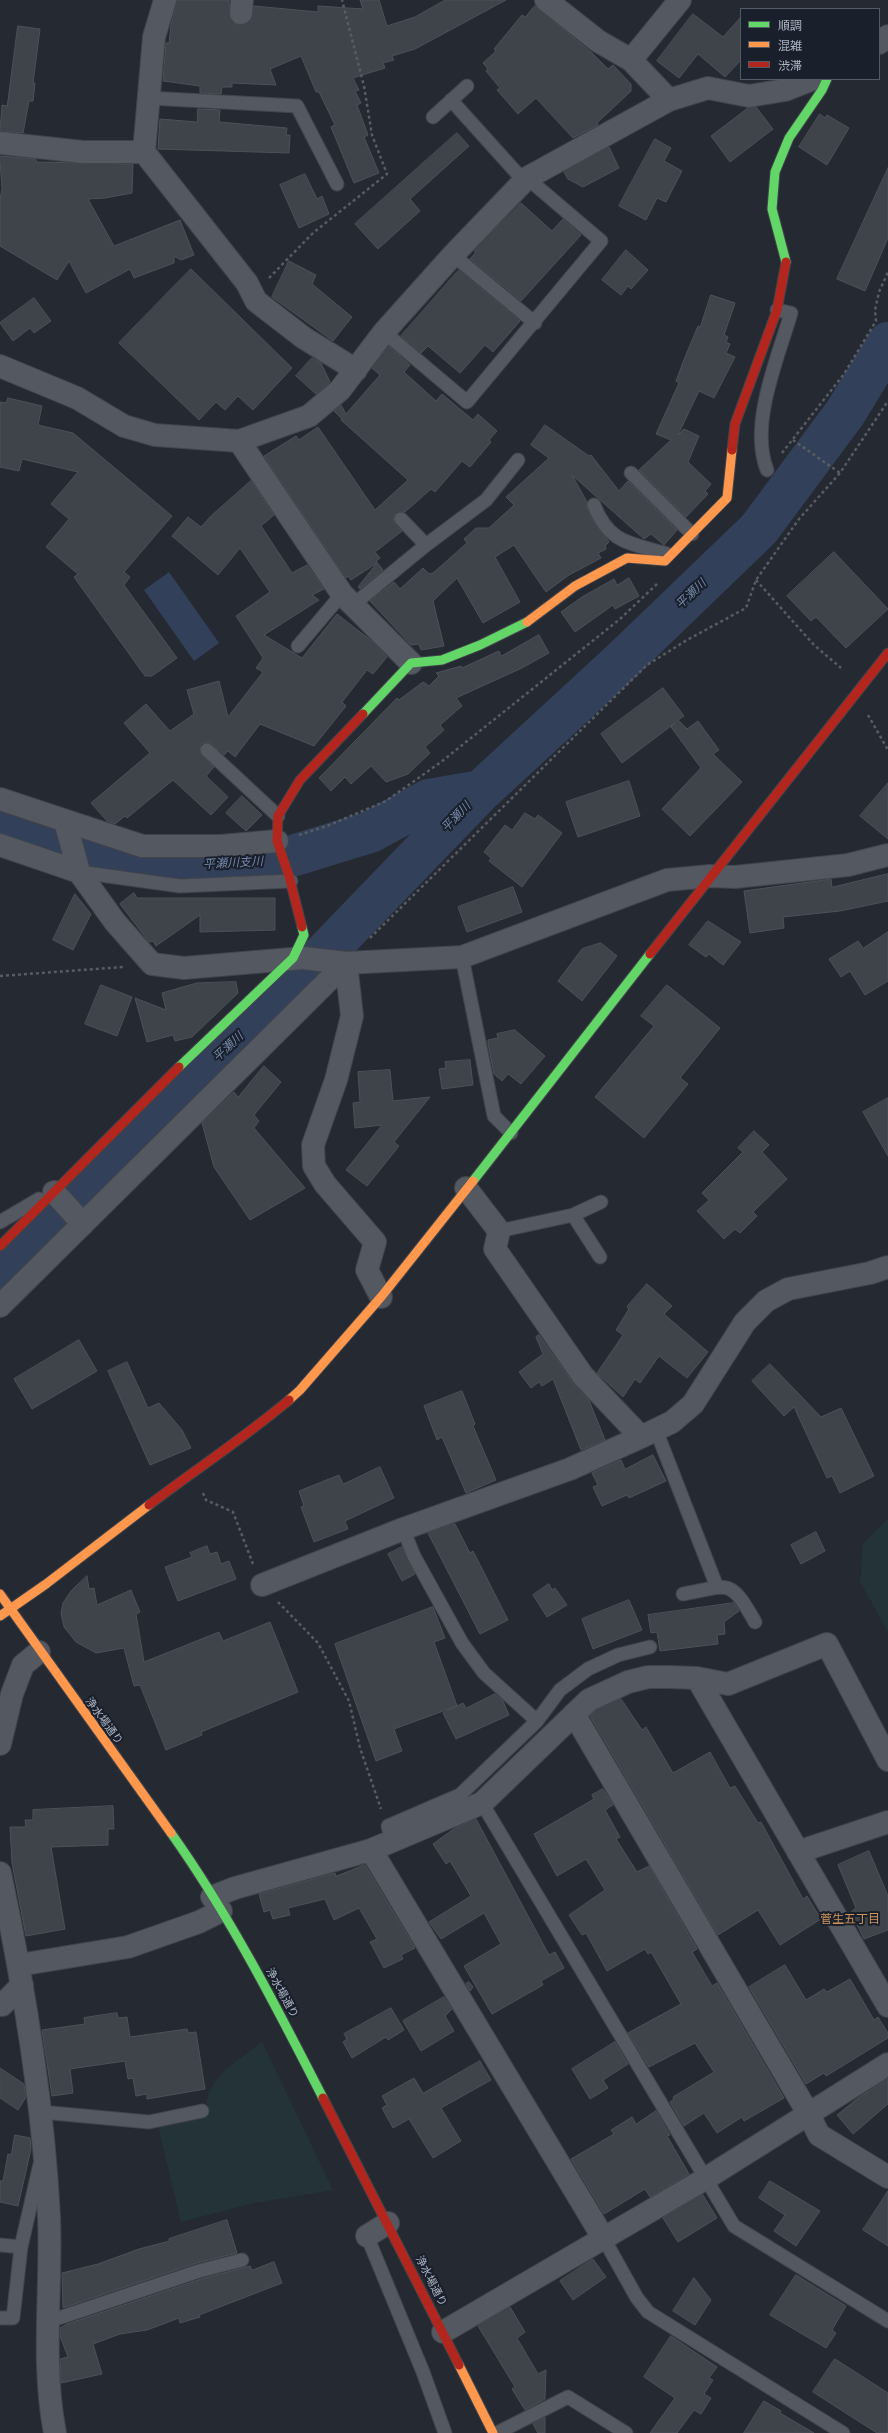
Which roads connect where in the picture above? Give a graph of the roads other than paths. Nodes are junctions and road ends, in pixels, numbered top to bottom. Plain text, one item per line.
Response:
1 (165, 0) edge
2 (546, 0) edge
3 (680, 0) edge
4 (888, 36) edge
5 (880, 42) edge
6 (631, 60) junction
7 (810, 80) edge
8 (827, 80) edge
9 (467, 86) dead end
10 (149, 98) junction
11 (451, 100) junction
12 (669, 100) junction
13 (433, 117) dead end
14 (0, 143) edge
15 (144, 152) junction
16 (526, 179) junction
17 (337, 184) dead end
18 (453, 255) junction
19 (776, 310) junction
20 (535, 323) junction
21 (384, 332) junction
22 (0, 366) edge
23 (356, 370) junction
24 (239, 441) junction
25 (518, 460) dead end
26 (767, 470) road end
27 (631, 473) dead end
28 (594, 505) dead end
29 (401, 519) dead end
30 (692, 534) junction
31 (426, 545) junction
32 (671, 555) junction
33 (348, 600) junction
34 (298, 646) dead end
35 (888, 653) edge
36 (411, 663) junction
37 (207, 750) dead end
38 (0, 799) edge
39 (278, 816) junction
40 (65, 821) junction
41 (277, 841) junction
42 (0, 845) edge
43 (888, 855) edge
44 (79, 872) junction
45 (710, 876) junction
46 (290, 879) junction
47 (462, 957) junction
48 (298, 958) junction
49 (343, 962) junction
50 (511, 1133) junction
51 (466, 1188) junction
52 (54, 1192) junction
53 (601, 1202) dead end
54 (574, 1215) junction
55 (0, 1222) edge
56 (82, 1224) junction
57 (499, 1231) junction
58 (0, 1246) edge
59 (600, 1257) dead end
60 (888, 1267) edge
61 (381, 1297) junction
62 (0, 1306) edge
63 (648, 1433) junction
64 (403, 1529) junction
65 (262, 1585) road end
66 (717, 1587) junction
67 (0, 1594) edge
68 (683, 1594) dead end
69 (10, 1611) junction
70 (0, 1616) edge
71 (755, 1622) dead end
72 (650, 1647) dead end
73 (39, 1652) junction
74 (697, 1678) junction
75 (574, 1714) junction
76 (537, 1721) junction
77 (0, 1744) edge
78 (888, 1760) edge
79 (482, 1803) junction
80 (888, 1822) edge
81 (390, 1834) junction
82 (371, 1850) junction
83 (798, 1852) junction
84 (0, 1873) edge
85 (216, 1904) junction
86 (21, 1975) junction
87 (1, 2006) edge
88 (888, 2006) edge
89 (888, 2064) edge
90 (202, 2111) dead end
91 (41, 2112) junction
92 (808, 2113) junction
93 (44, 2151) junction
94 (888, 2177) edge
95 (705, 2179) junction
96 (388, 2223) junction
97 (367, 2236) joint
98 (604, 2239) junction
99 (0, 2245) edge
100 (21, 2246) junction
101 (242, 2260) dead end
102 (0, 2318) edge
103 (888, 2321) edge
104 (47, 2322) junction
105 (443, 2332) junction
106 (55, 2433) edge
107 (445, 2433) edge
108 (493, 2433) edge
109 (497, 2433) edge
110 (626, 2433) edge
111 (843, 2433) edge

1 - 10 street
2 - 6 street
3 - 6 street
4 - 5 street
6 - 12 street
7 - 12 street
8 - 19 street
9 - 11 lane
10 - 15 street
10 - 17 lane
11 - 13 lane
11 - 16 lane
12 - 16 street
14 - 15 street
15 - 23 street
16 - 18 street
16 - 20 lane
18 - 20 lane
18 - 21 street
19 - 26 lane
19 - 30 street
20 - 21 lane
21 - 23 street
22 - 24 street
23 - 24 street
24 - 33 street
25 - 31 lane
27 - 30 lane
28 - 32 lane
29 - 31 lane
30 - 32 street
31 - 33 lane
32 - 36 street
33 - 34 lane
33 - 36 street
35 - 45 street
36 - 39 street
37 - 39 lane
38 - 40 street
39 - 41 street
40 - 41 street
40 - 44 street
41 - 46 street
42 - 44 street
43 - 45 street
44 - 46 lane
44 - 48 street
45 - 47 street
45 - 50 street
46 - 48 street
47 - 49 street
47 - 50 lane
48 - 49 street
48 - 52 street
49 - 56 street
49 - 61 street
50 - 51 street
51 - 57 street
51 - 61 street
52 - 55 lane
52 - 56 street
52 - 58 street
53 - 54 lane
54 - 57 lane
54 - 59 lane
56 - 62 street
57 - 63 street
60 - 63 street
61 - 69 street
63 - 64 street
63 - 66 lane
64 - 65 street
64 - 76 lane
66 - 68 lane
66 - 71 lane
67 - 69 street, 浄水場通り
69 - 70 street
69 - 73 street, 浄水場通り
72 - 76 lane
73 - 77 street
73 - 85 street, 浄水場通り
74 - 75 street
74 - 78 street
74 - 83 street
75 - 79 street
75 - 92 street
76 - 81 lane
79 - 81 street
79 - 95 lane
80 - 83 street
81 - 82 street
82 - 85 street
82 - 98 street
83 - 88 street
84 - 86 street
85 - 86 street
85 - 96 street, 浄水場通り
86 - 87 street
86 - 91 street
89 - 92 street
90 - 91 lane
91 - 93 street
92 - 94 street
92 - 95 street
93 - 100 lane
93 - 104 street
95 - 98 street
95 - 103 lane
96 - 97 street
96 - 105 street, 浄水場通り
97 - 107 lane
98 - 105 street
98 - 111 lane
99 - 100 lane
100 - 102 lane
101 - 104 lane
104 - 106 street
105 - 108 street, 浄水場通り
109 - 110 lane

